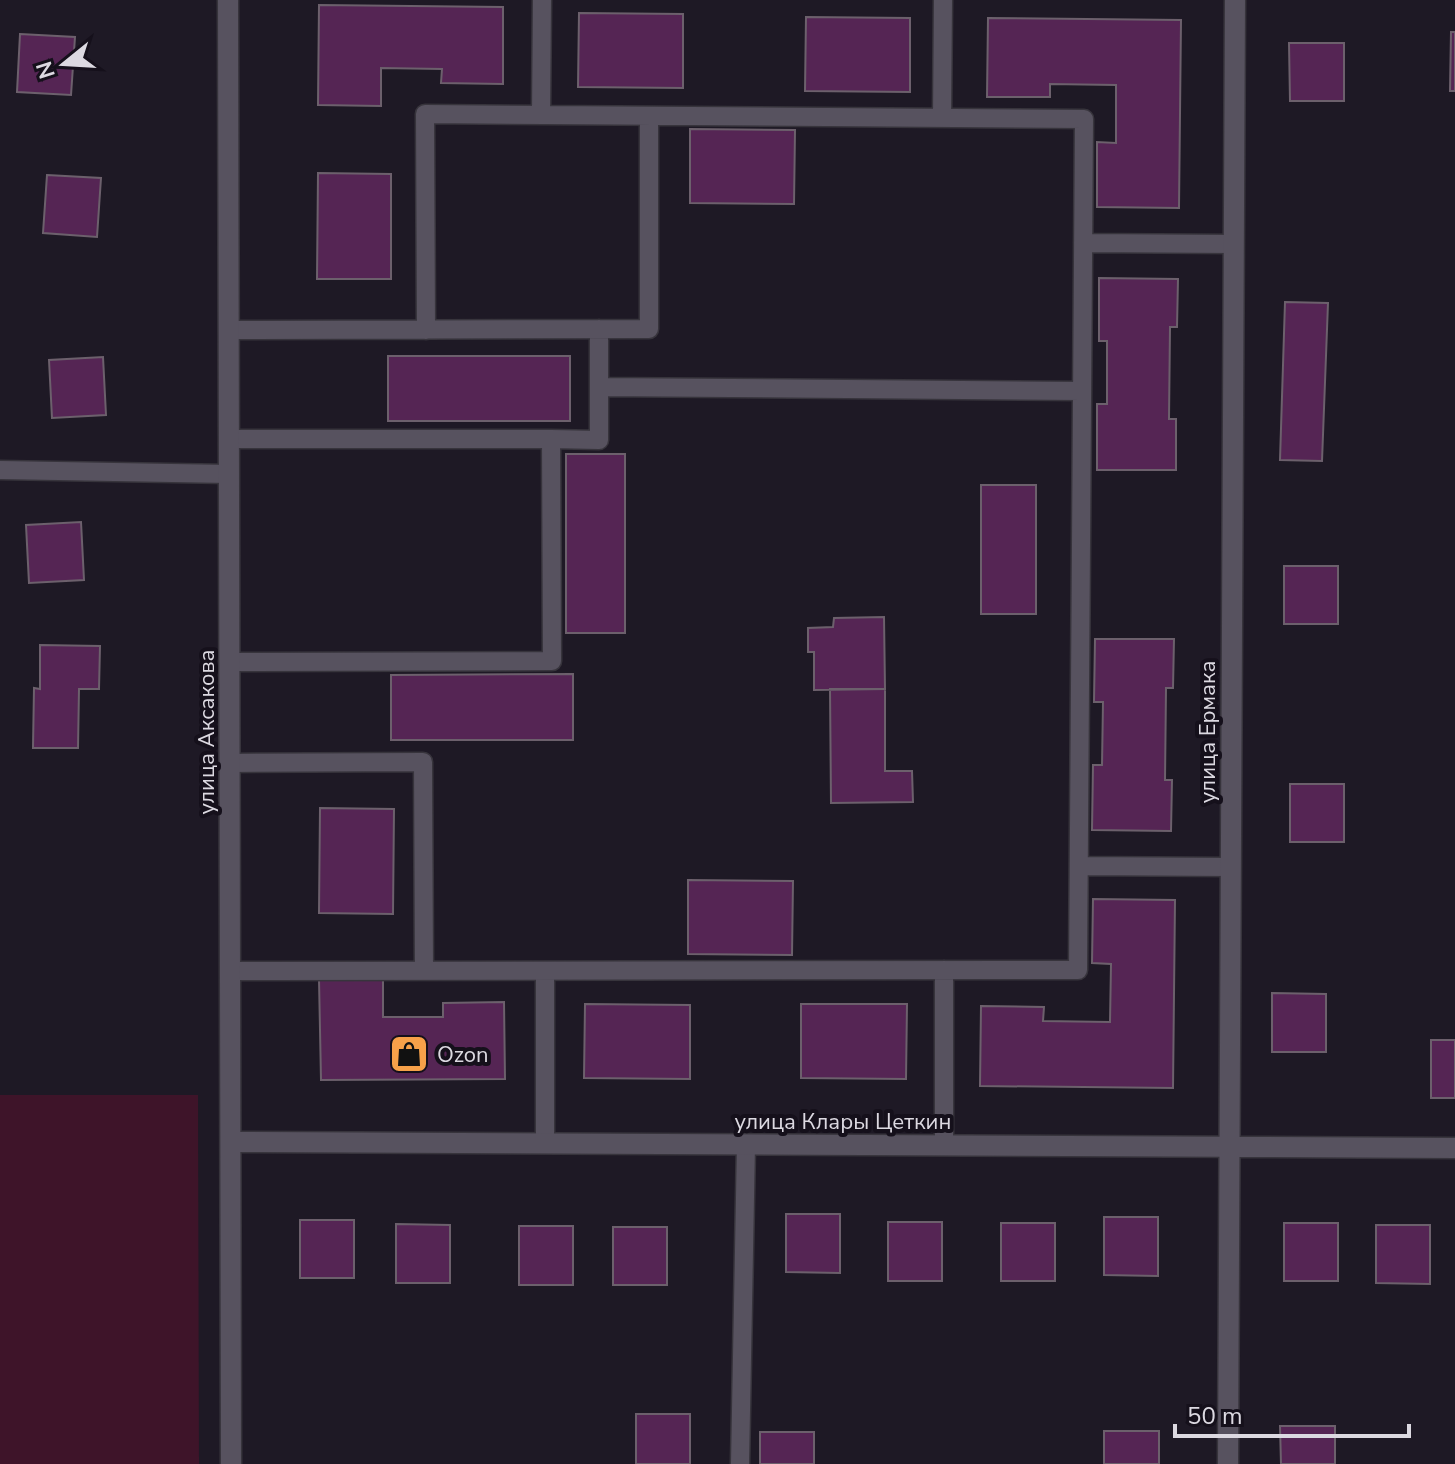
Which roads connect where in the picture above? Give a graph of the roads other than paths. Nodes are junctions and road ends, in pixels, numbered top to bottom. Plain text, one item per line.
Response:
1 (228, 0) edge
2 (542, 0) edge
3 (943, 0) edge
4 (1235, 0) edge
5 (541, 115) junction
6 (649, 116) junction
7 (942, 118) junction
8 (1083, 243) junction
9 (1234, 244) junction
10 (599, 329) junction
11 (229, 330) junction
12 (426, 330) junction
13 (600, 387) junction
14 (1082, 391) junction
15 (229, 439) junction
16 (551, 439) junction
17 (0, 470) edge
18 (229, 474) junction
19 (229, 662) junction
20 (229, 763) junction
21 (1079, 866) junction
22 (1231, 867) junction
23 (944, 970) junction
24 (230, 971) junction
25 (424, 971) junction
26 (545, 971) junction
27 (231, 1142) junction
28 (545, 1143) junction
29 (746, 1144) junction
30 (944, 1145) junction
31 (1229, 1147) junction
32 (1455, 1148) edge
33 (231, 1464) edge
34 (740, 1464) edge
35 (1228, 1464) edge

1 - 11 street, улица Аксакова
2 - 5 lane
3 - 7 lane
4 - 9 street, улица Ермака
5 - 6 lane
5 - 12 lane
6 - 7 lane
6 - 10 lane
7 - 8 lane
8 - 9 lane
8 - 14 lane
9 - 22 street, улица Ермака
10 - 12 lane
10 - 13 lane
11 - 12 lane
11 - 15 street, улица Аксакова
13 - 14 lane
13 - 16 lane
14 - 21 lane
15 - 16 lane
15 - 18 street, улица Аксакова
16 - 19 lane
17 - 18 lane
18 - 19 street, улица Аксакова
19 - 20 street, улица Аксакова
20 - 24 street, улица Аксакова
20 - 25 lane
21 - 22 lane
21 - 23 lane
22 - 31 street, улица Ермака
23 - 26 lane
23 - 30 lane
24 - 25 lane
24 - 27 street, улица Аксакова
25 - 26 lane
26 - 28 lane
27 - 28 street, улица Клары Цеткин
27 - 33 street, улица Аксакова
28 - 29 street, улица Клары Цеткин
29 - 30 street, улица Клары Цеткин
29 - 34 lane
30 - 31 street, улица Клары Цеткин
31 - 32 street, улица Клары Цеткин
31 - 35 street, улица Ермака

